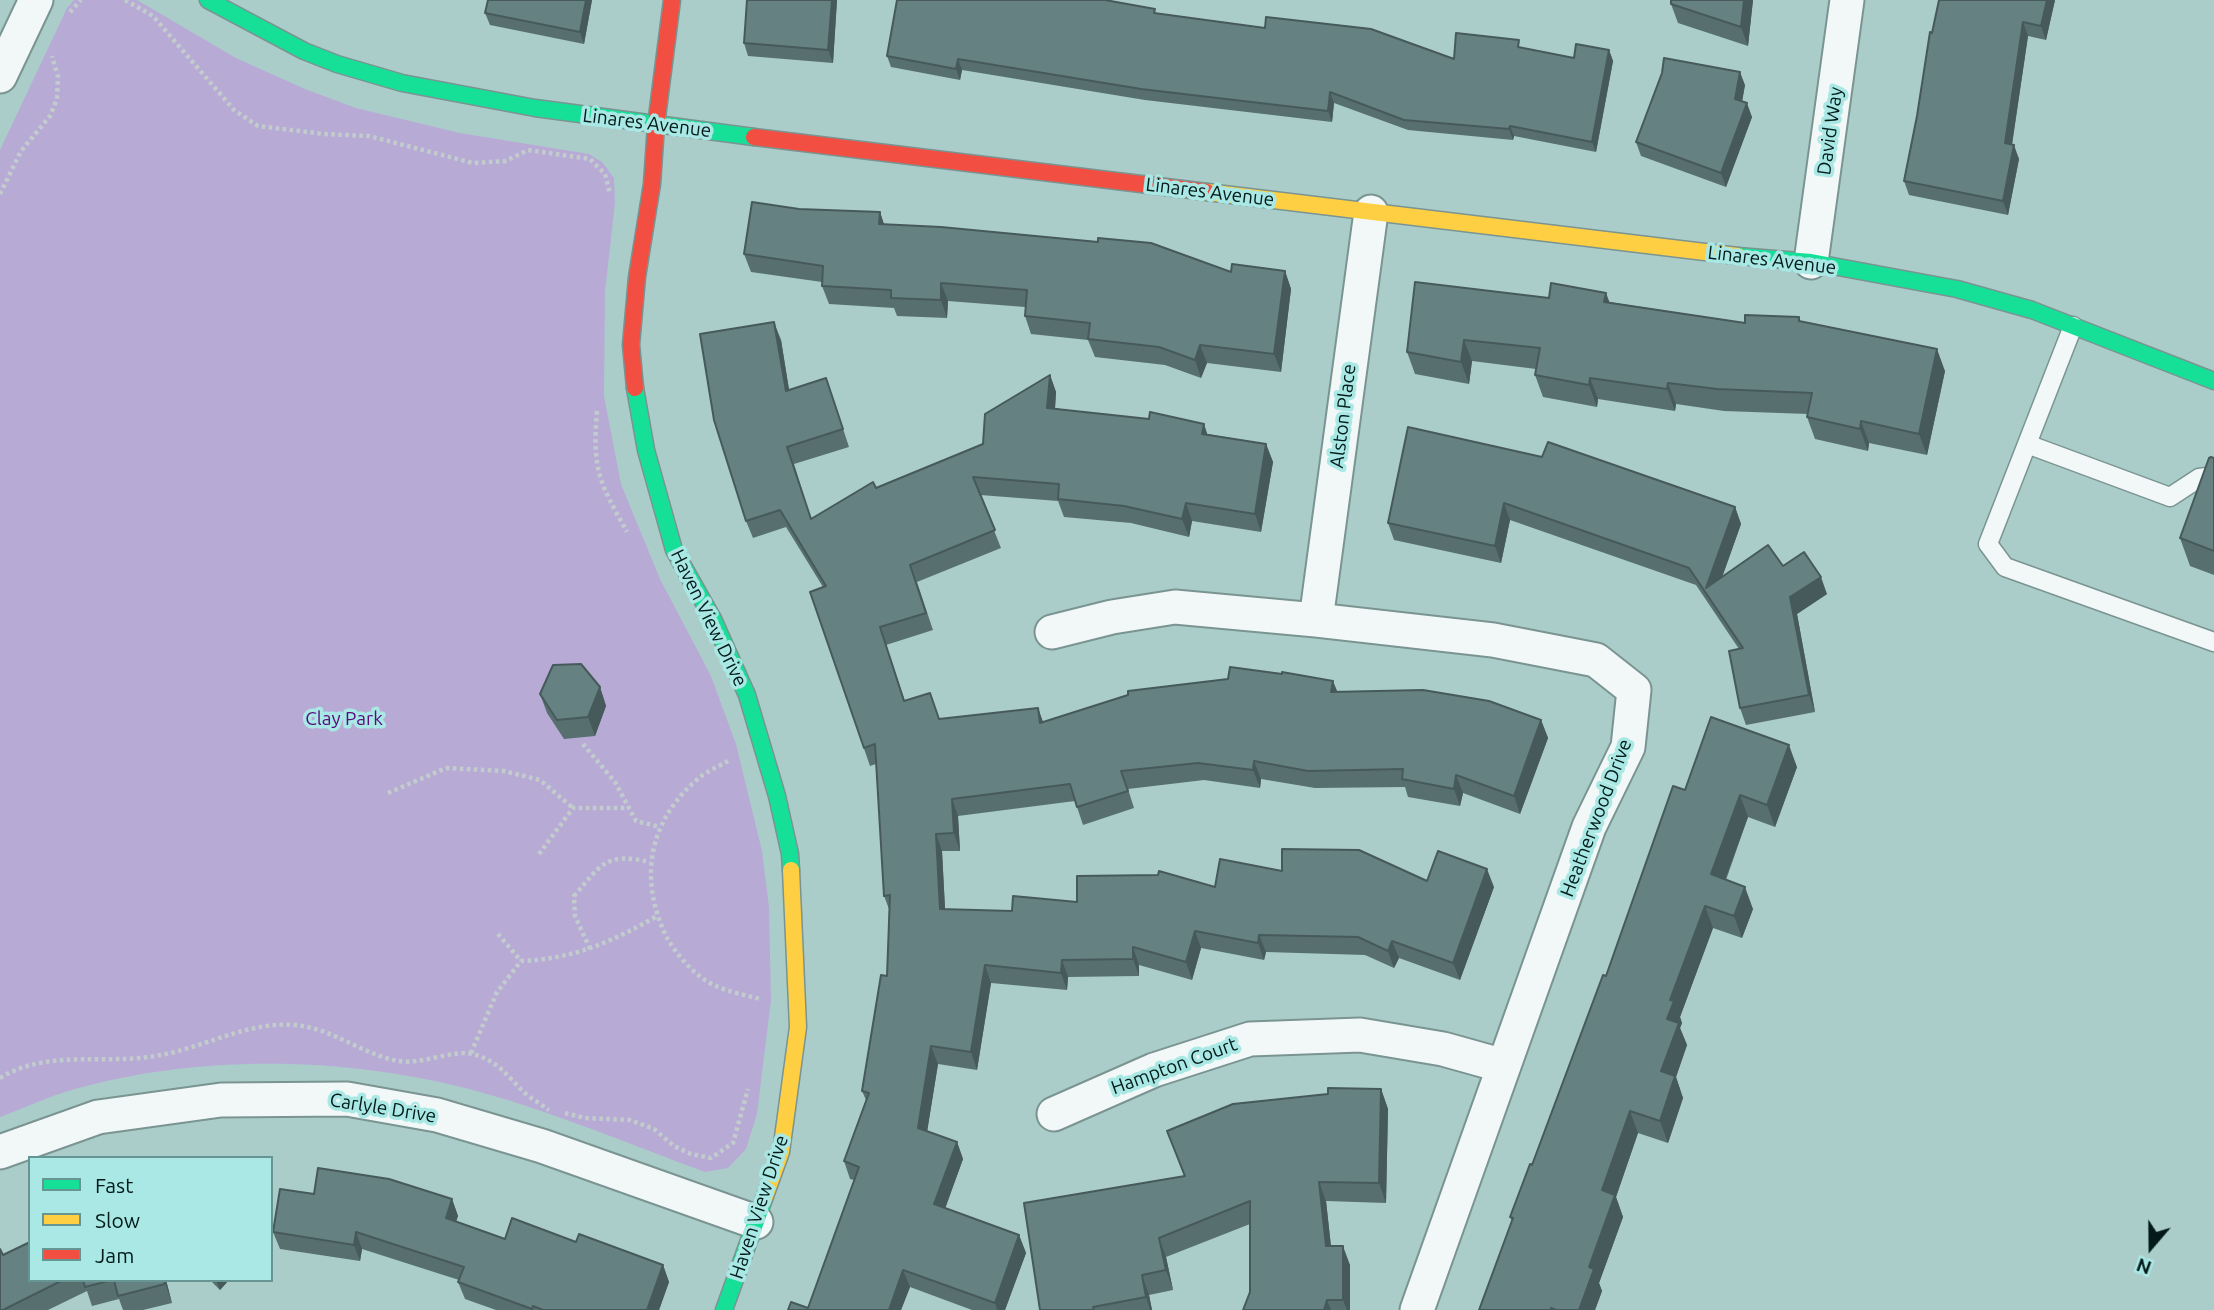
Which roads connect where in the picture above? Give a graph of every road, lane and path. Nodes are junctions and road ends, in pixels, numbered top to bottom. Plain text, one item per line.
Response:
1 (36, 0) edge
2 (81, 0) edge
3 (125, 0) edge
4 (208, 0) edge
5 (672, 0) edge
6 (1847, 0) edge
7 (66, 22) dead end
8 (56, 46) dead end
9 (0, 76) edge
10 (656, 125) junction
11 (0, 194) edge
12 (611, 198) dead end
13 (1371, 212) junction
14 (1811, 262) junction
15 (2073, 326) junction
16 (2214, 381) edge
17 (598, 401) dead end
18 (2027, 444) junction
19 (2214, 476) edge
20 (629, 536) dead end
21 (1316, 620) junction
22 (1052, 632) dead end
23 (2214, 642) edge
24 (583, 744) dead end
25 (734, 770) dead end
26 (388, 793) dead end
27 (573, 808) junction
28 (628, 808) junction
29 (660, 827) junction
30 (539, 854) dead end
31 (650, 862) junction
32 (657, 916) junction
33 (498, 934) dead end
34 (590, 949) junction
35 (521, 961) junction
36 (764, 988) dead end
37 (471, 1053) junction
38 (1504, 1066) junction
39 (0, 1078) edge
40 (751, 1081) dead end
41 (550, 1110) dead end
42 (562, 1113) dead end
43 (1054, 1114) dead end
44 (0, 1152) edge
45 (757, 1222) junction
46 (724, 1310) edge
47 (1418, 1310) edge

1 - 9 street
2 - 7 path
3 - 12 path
4 - 10 street, Linares Avenue
5 - 10 street, Haven View Drive
6 - 14 street, David Way
8 - 11 path
10 - 13 street, Linares Avenue
10 - 45 street, Haven View Drive
13 - 14 street, Linares Avenue
13 - 21 street, Alston Place
14 - 15 street, Linares Avenue
15 - 16 street, Linares Avenue
15 - 18 lane
17 - 20 path
18 - 19 lane
18 - 23 lane
21 - 22 street, Heatherwood Drive
21 - 38 street, Heatherwood Drive
24 - 28 path
25 - 29 path
26 - 27 path
27 - 28 path
27 - 30 path
28 - 29 path
29 - 31 path
31 - 32 path
31 - 34 path
32 - 34 path
32 - 36 path
33 - 35 path
34 - 35 path
35 - 37 path
37 - 39 path
37 - 41 path
38 - 43 street, Hampton Court
38 - 47 street, Heatherwood Drive
40 - 42 path
44 - 45 street, Carlyle Drive
45 - 46 street, Haven View Drive

